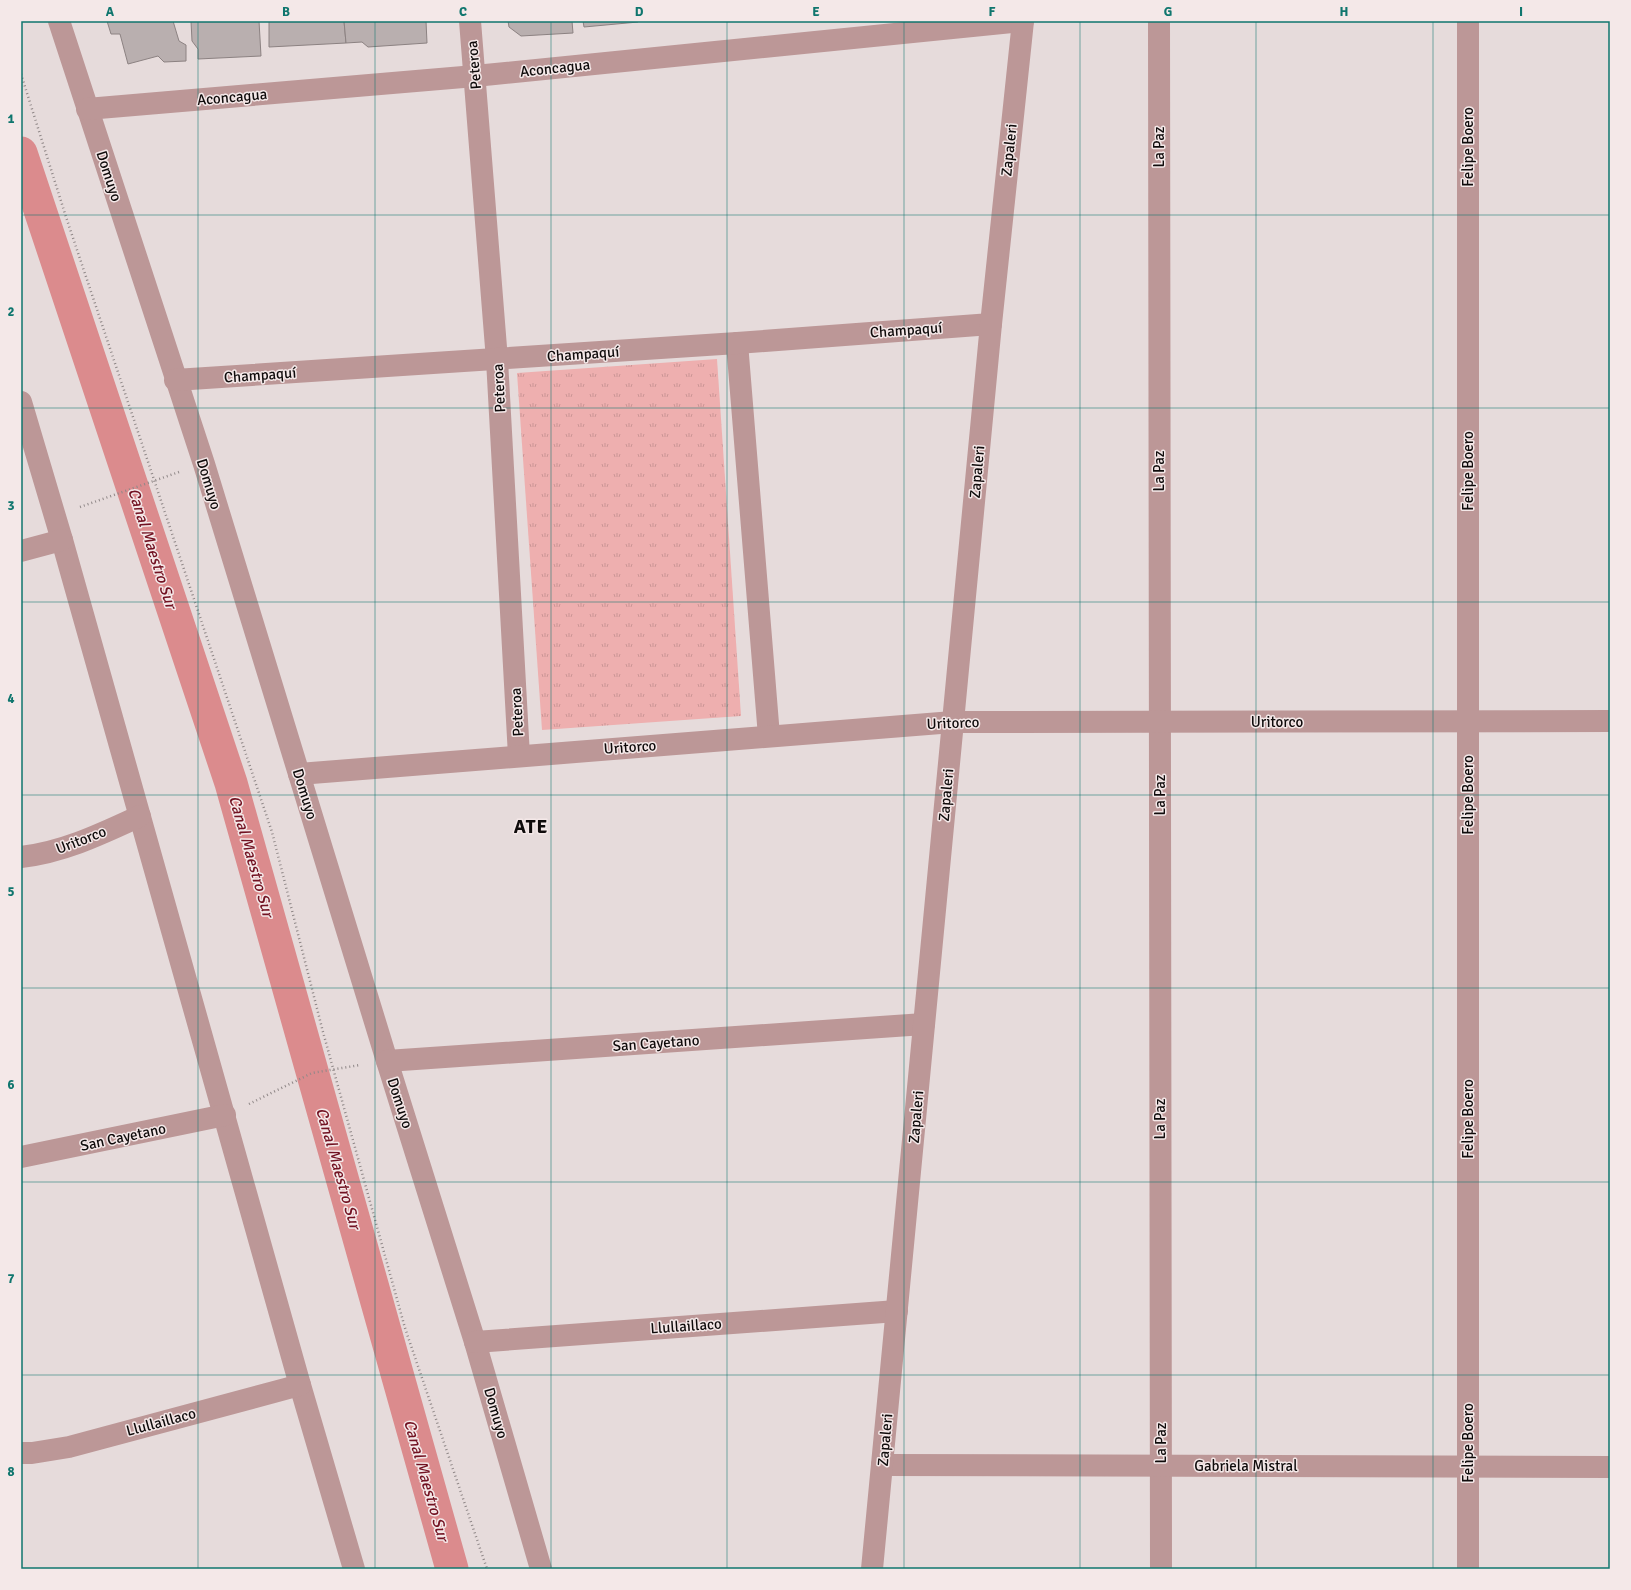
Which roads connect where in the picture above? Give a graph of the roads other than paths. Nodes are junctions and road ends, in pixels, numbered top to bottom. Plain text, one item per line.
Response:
1 (58, 21) edge
2 (470, 21) edge
3 (1023, 21) edge
4 (1159, 21) edge
5 (1468, 21) edge
6 (475, 76) junction
7 (87, 109) junction
8 (991, 324) junction
9 (737, 343) junction
10 (497, 360) junction
11 (175, 380) junction
12 (21, 402) edge
13 (62, 540) junction
14 (21, 551) edge
15 (1468, 721) junction
16 (1610, 721) edge
17 (953, 722) junction
18 (1160, 722) junction
19 (769, 736) junction
20 (519, 756) junction
21 (299, 774) junction
22 (140, 816) junction
23 (21, 857) edge
24 (924, 1024) junction
25 (387, 1061) junction
26 (225, 1115) junction
27 (21, 1157) edge
28 (897, 1310) junction
29 (475, 1342) junction
30 (300, 1385) junction
31 (21, 1453) edge
32 (882, 1465) junction
33 (1161, 1466) junction
34 (1468, 1467) junction
35 (1610, 1467) edge
36 (354, 1569) edge
37 (541, 1569) edge
38 (872, 1569) edge
39 (1161, 1569) edge
40 (1468, 1569) edge

1 - 7 street, Domuyo
2 - 6 street, Peteroa
3 - 6 street, Aconcagua
3 - 8 street, Zapaleri
4 - 18 street, La Paz
5 - 15 street, Felipe Boero
6 - 7 street, Aconcagua
6 - 10 street, Peteroa
7 - 11 street, Domuyo
8 - 9 street, Champaquí
8 - 17 street, Zapaleri
9 - 10 street, Champaquí
9 - 19 street
10 - 11 street, Champaquí
10 - 20 street, Peteroa
11 - 21 street, Domuyo
12 - 13 street
13 - 14 street
13 - 22 street
15 - 16 street, Uritorco
15 - 18 street, Uritorco
15 - 34 street, Felipe Boero
17 - 18 street, Uritorco
17 - 19 street, Uritorco
17 - 24 street, Zapaleri
18 - 33 street, La Paz
19 - 20 street, Uritorco
20 - 21 street, Uritorco
21 - 25 street, Domuyo
22 - 23 street, Uritorco
22 - 26 street
24 - 25 street, San Cayetano
24 - 28 street, Zapaleri
25 - 29 street, Domuyo
26 - 27 street, San Cayetano
26 - 30 street
28 - 29 street, Llullaillaco
28 - 32 street, Zapaleri
29 - 37 street, Domuyo
30 - 31 street, Llullaillaco
30 - 36 street
32 - 33 street, Gabriela Mistral
32 - 38 street, Zapaleri
33 - 34 street, Gabriela Mistral
33 - 39 street, La Paz
34 - 35 street, Gabriela Mistral
34 - 40 street, Felipe Boero

